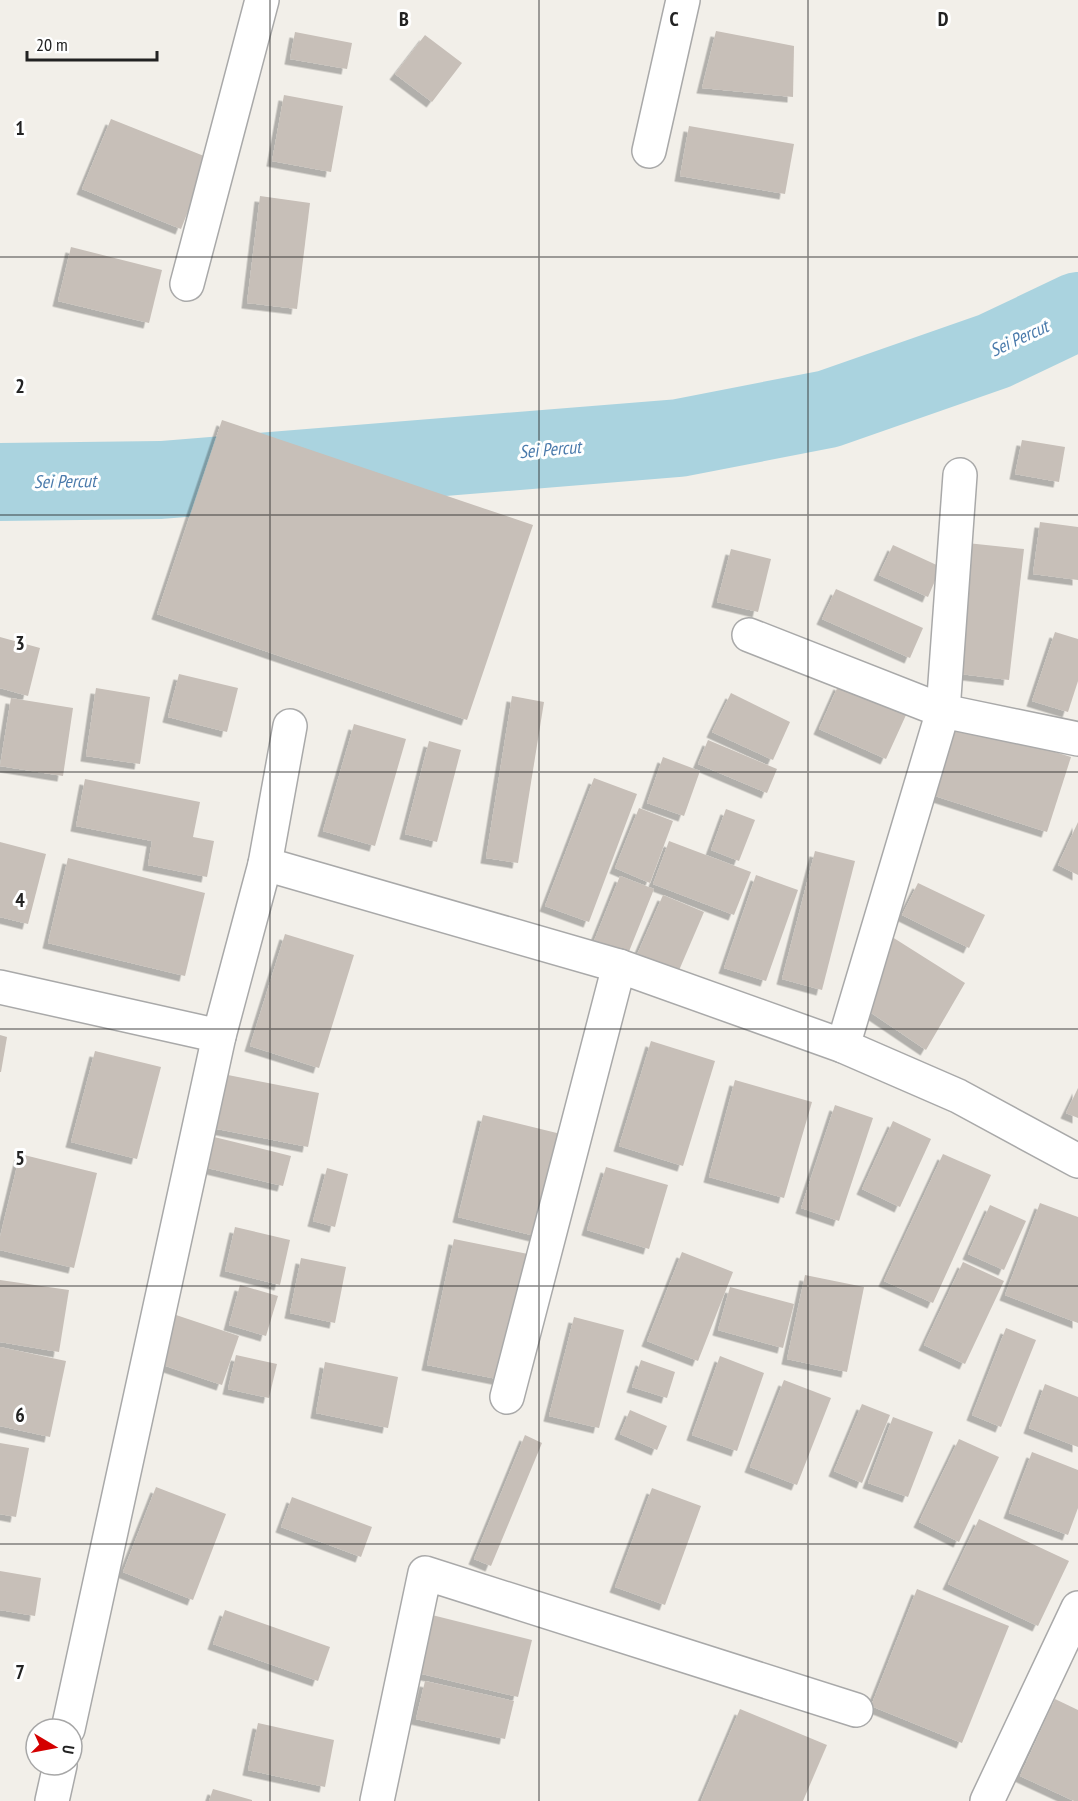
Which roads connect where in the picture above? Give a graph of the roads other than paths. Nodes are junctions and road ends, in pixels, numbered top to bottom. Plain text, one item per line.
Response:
1 (262, 0) edge
2 (683, 0) edge
3 (649, 151) dead end
4 (187, 284) dead end
5 (960, 475) dead end
6 (749, 635) dead end
7 (943, 711) junction
8 (290, 726) dead end
9 (1078, 739) edge
10 (265, 864) junction
11 (619, 966) junction
12 (0, 987) edge
13 (219, 1036) junction
14 (843, 1046) junction
15 (1078, 1161) edge
16 (507, 1397) dead end
17 (1078, 1608) edge
18 (856, 1710) dead end
19 (71, 1717) edge
20 (57, 1777) edge
21 (52, 1801) edge
22 (377, 1801) edge
23 (987, 1801) edge

1 - 4 street
2 - 3 street
5 - 7 street
6 - 7 street
7 - 9 street
7 - 14 street
8 - 10 street
10 - 11 street
10 - 13 street
11 - 14 street
11 - 16 street
12 - 13 street
13 - 19 street
14 - 15 street
17 - 23 street
18 - 22 street
20 - 21 street

